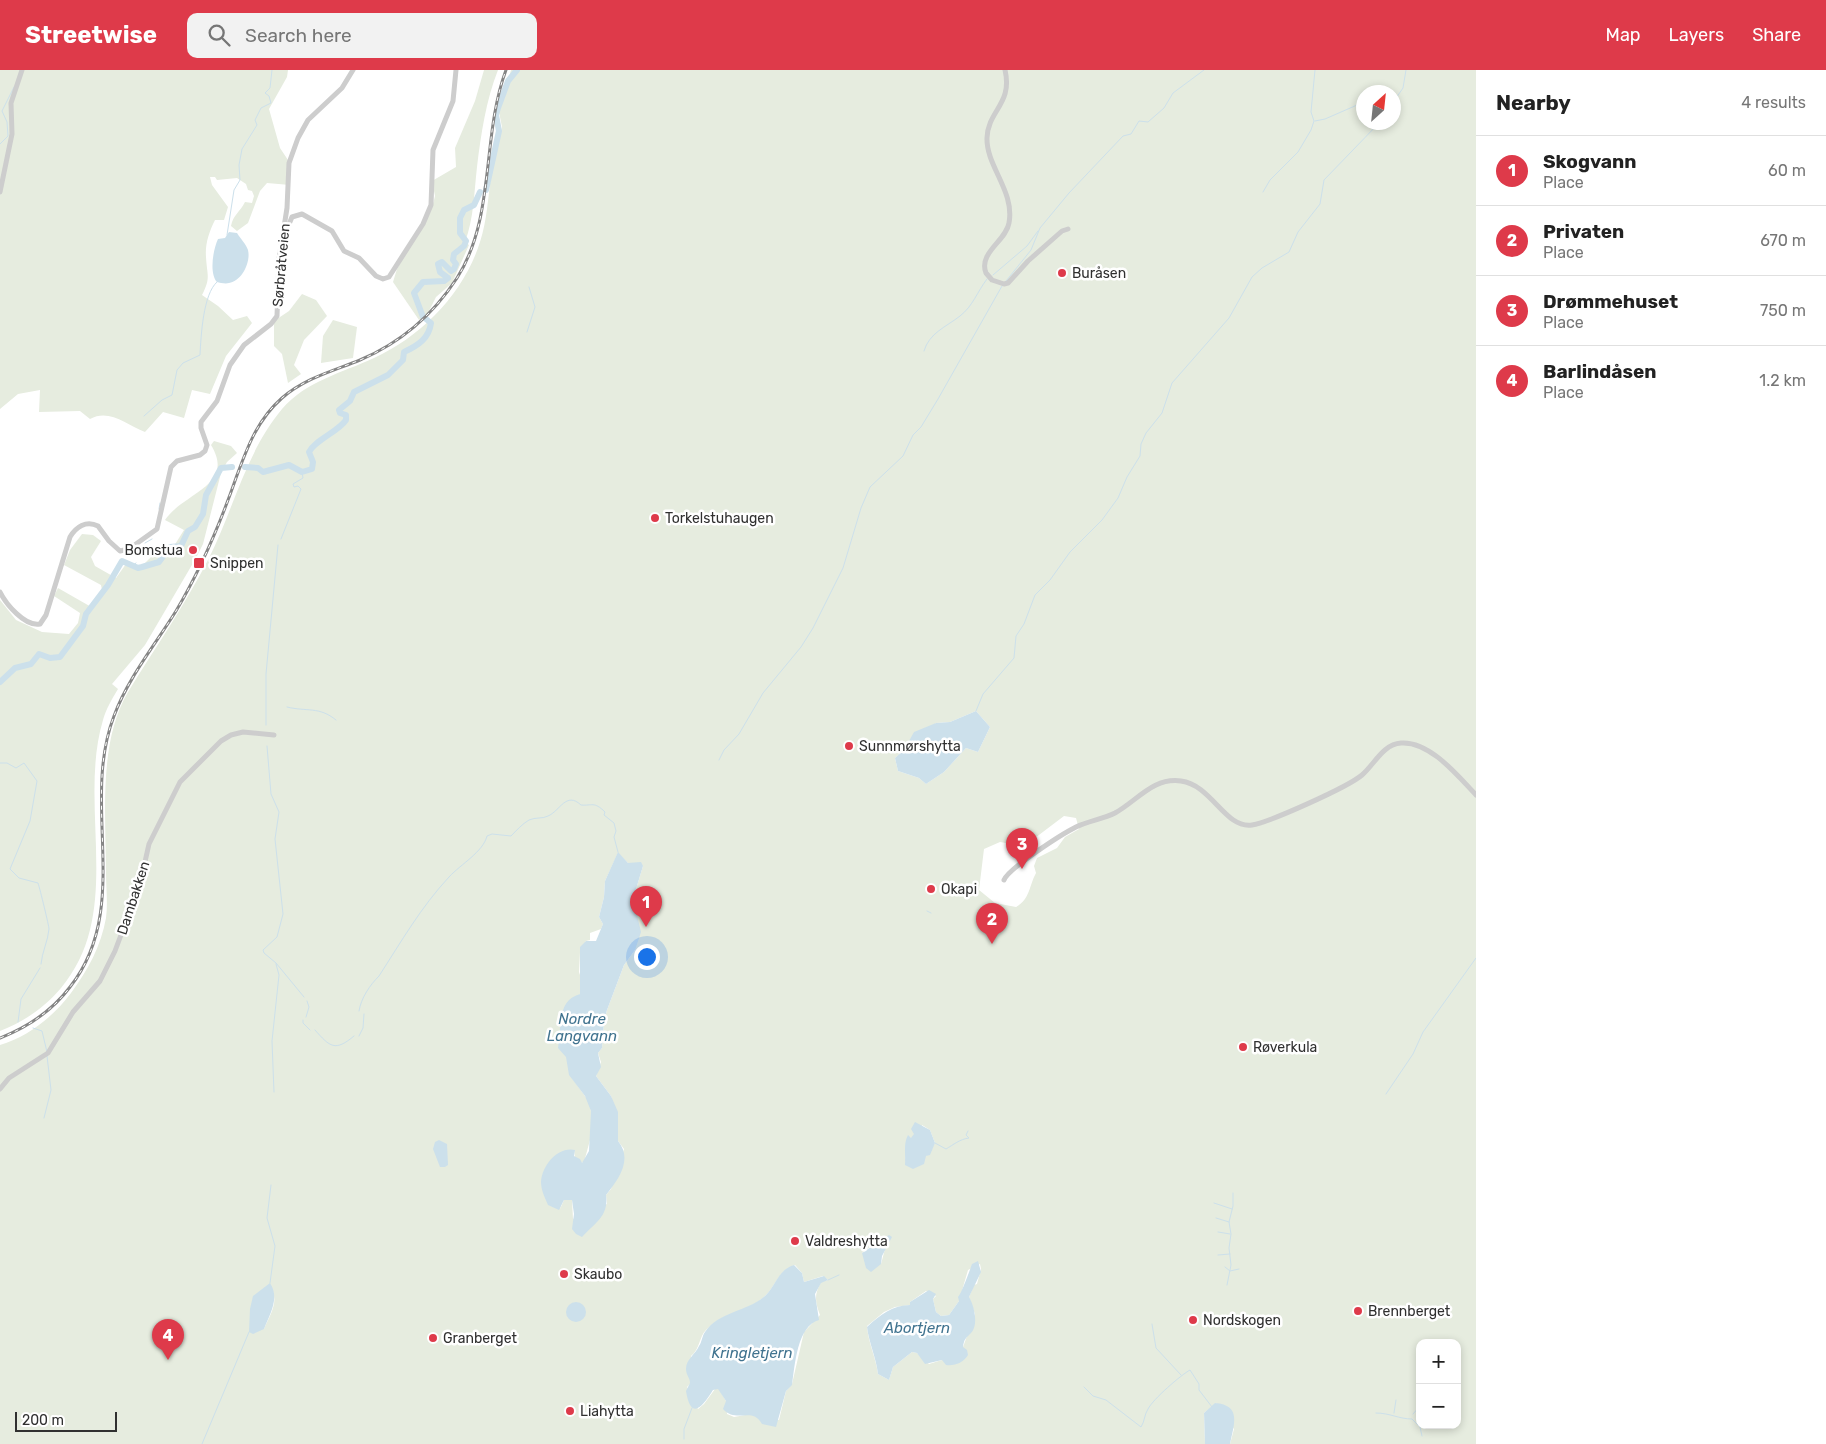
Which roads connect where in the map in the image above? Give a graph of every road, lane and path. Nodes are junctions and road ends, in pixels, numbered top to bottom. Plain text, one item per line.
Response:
1 (22, 70) edge
2 (353, 70) edge
3 (456, 70) edge
4 (1005, 70) edge
5 (0, 192) edge
6 (1068, 229) dead end
7 (282, 238) junction
8 (0, 592) edge
9 (274, 735) dead end
10 (1476, 795) edge
11 (1004, 880) dead end
12 (0, 1089) edge

1 - 5 street
2 - 7 street, Sørbråtveien
3 - 7 street
4 - 6 street
7 - 8 street, Sørbråtveien
9 - 12 street, Dambakken
10 - 11 street

